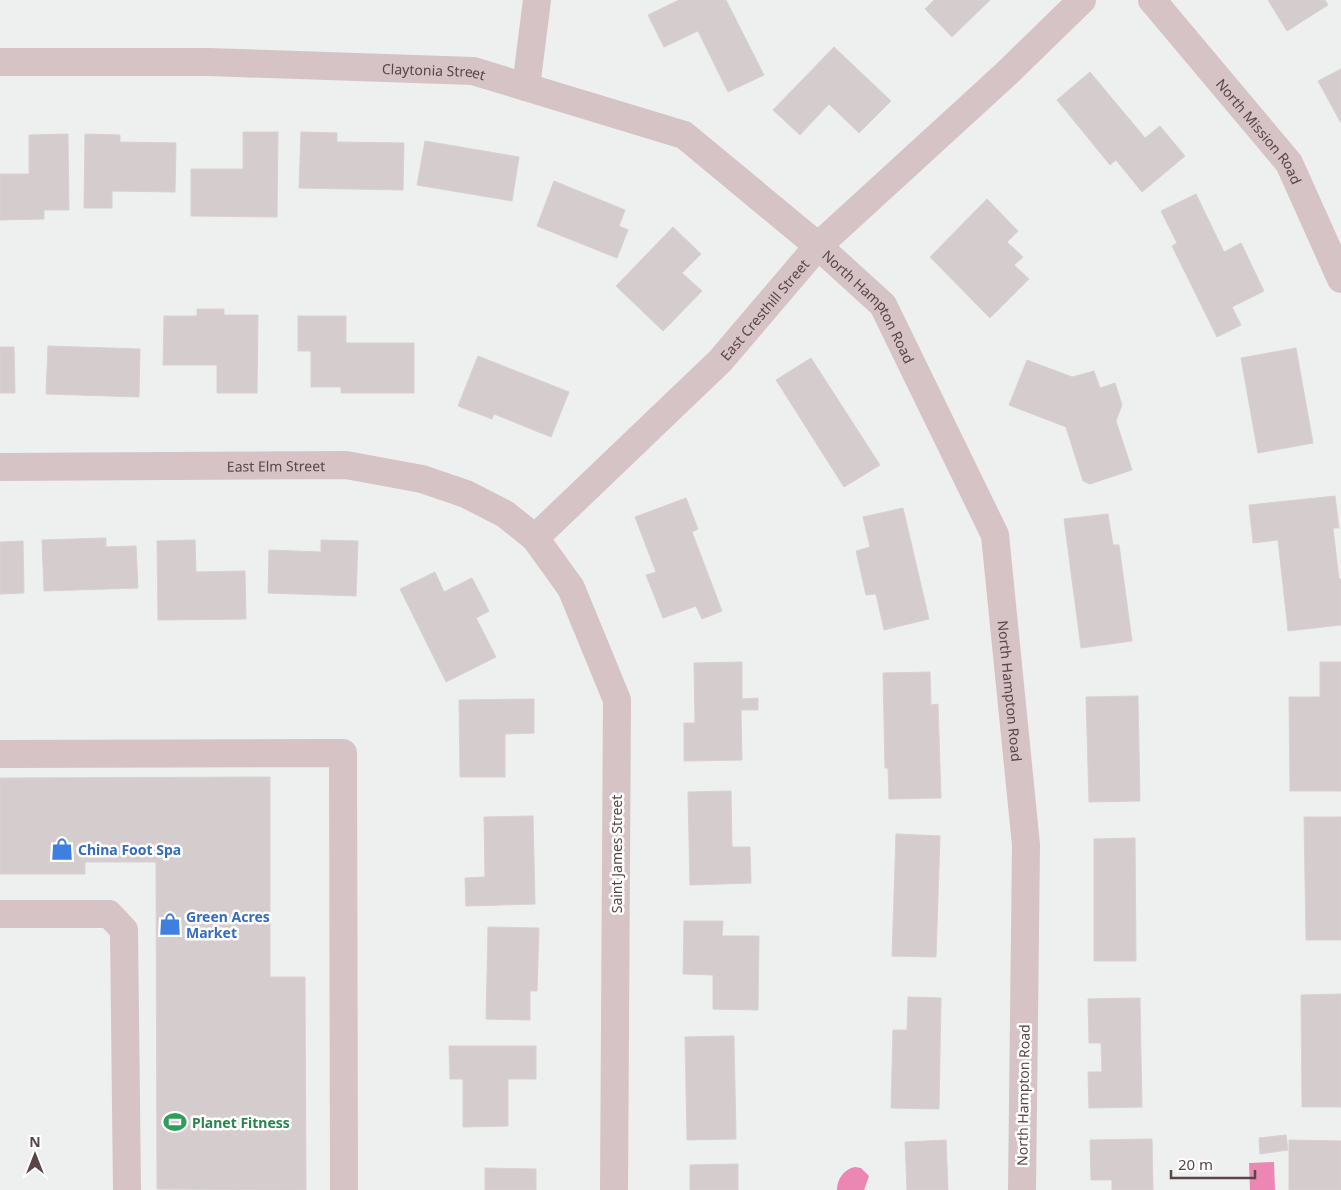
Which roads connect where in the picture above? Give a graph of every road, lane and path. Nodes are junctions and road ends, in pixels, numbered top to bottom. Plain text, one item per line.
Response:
1 (537, 0) edge
2 (1082, 0) edge
3 (1152, 0) edge
4 (0, 62) edge
5 (526, 87) junction
6 (818, 246) junction
7 (1341, 279) edge
8 (0, 467) edge
9 (535, 538) junction
10 (0, 754) edge
11 (0, 914) edge
12 (127, 1190) edge
13 (344, 1190) edge
14 (614, 1190) edge
15 (1022, 1190) edge

1 - 5 street
2 - 6 street, East Cresthill Street
3 - 7 street, North Mission Road
4 - 5 street, Claytonia Street
5 - 6 street, Claytonia Street
6 - 9 street, East Cresthill Street
6 - 15 street, North Hampton Road
8 - 9 street, East Elm Street
9 - 14 street, Saint James Street
10 - 13 street
11 - 12 street

